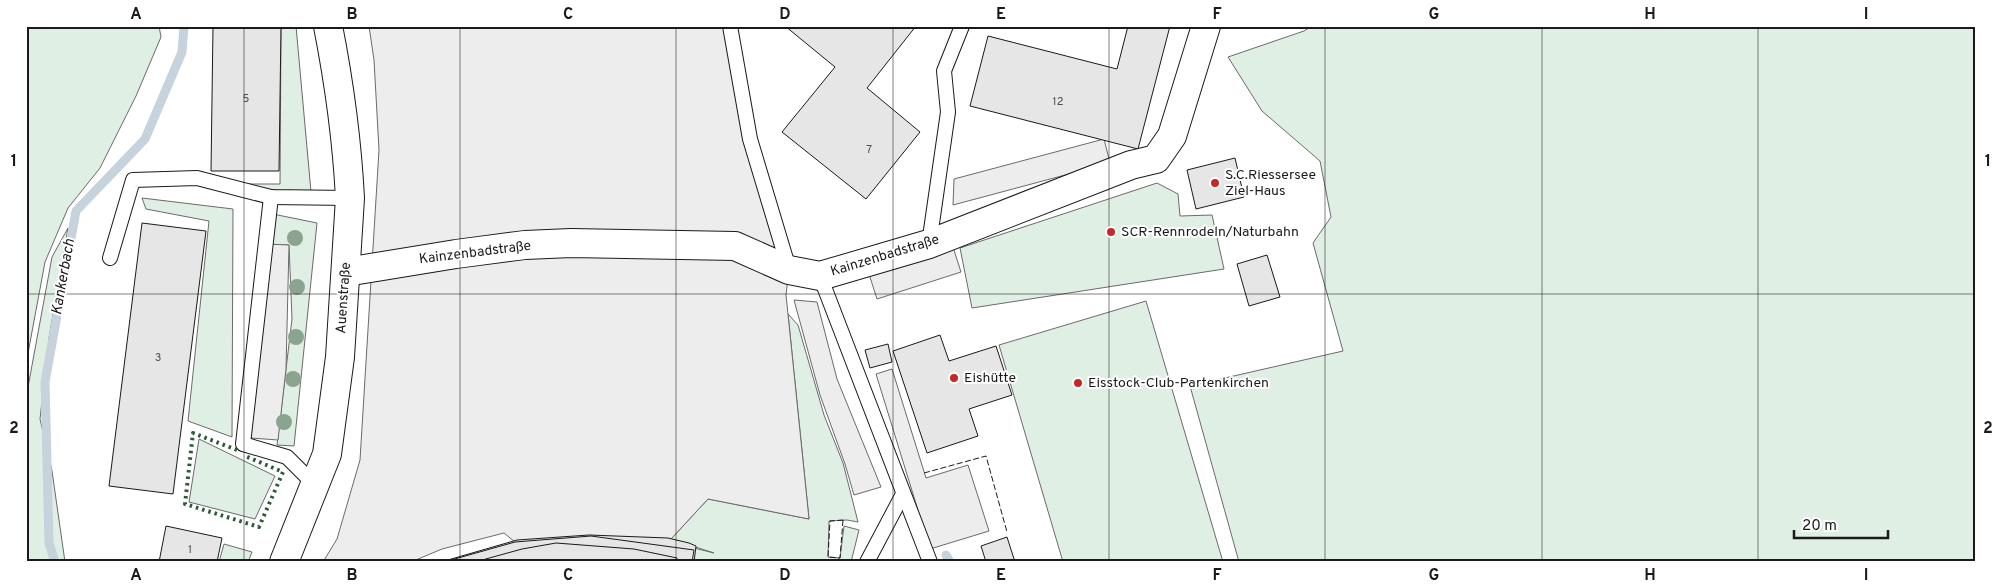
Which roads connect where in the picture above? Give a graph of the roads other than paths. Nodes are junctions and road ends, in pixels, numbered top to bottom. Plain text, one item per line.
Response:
1 (328, 26) edge
2 (730, 26) edge
3 (962, 26) edge
4 (1206, 26) edge
5 (271, 197) junction
6 (350, 198) junction
7 (929, 244) junction
8 (110, 258) dead end
9 (789, 270) junction
10 (346, 272) junction
11 (820, 276) junction
12 (314, 484) junction
13 (903, 494) junction
14 (929, 561) edge
15 (284, 562) edge
16 (867, 562) edge

1 - 6 street, Auenstraße
2 - 9 lane
3 - 7 lane
4 - 7 street, Kainzenbadstraße
5 - 6 lane
5 - 8 lane
5 - 12 lane
6 - 10 street, Auenstraße
7 - 11 street, Kainzenbadstraße
9 - 10 street, Kainzenbadstraße
9 - 11 street, Kainzenbadstraße
10 - 12 street, Auenstraße
11 - 13 lane
12 - 15 street, Auenstraße
13 - 14 lane
13 - 16 lane

